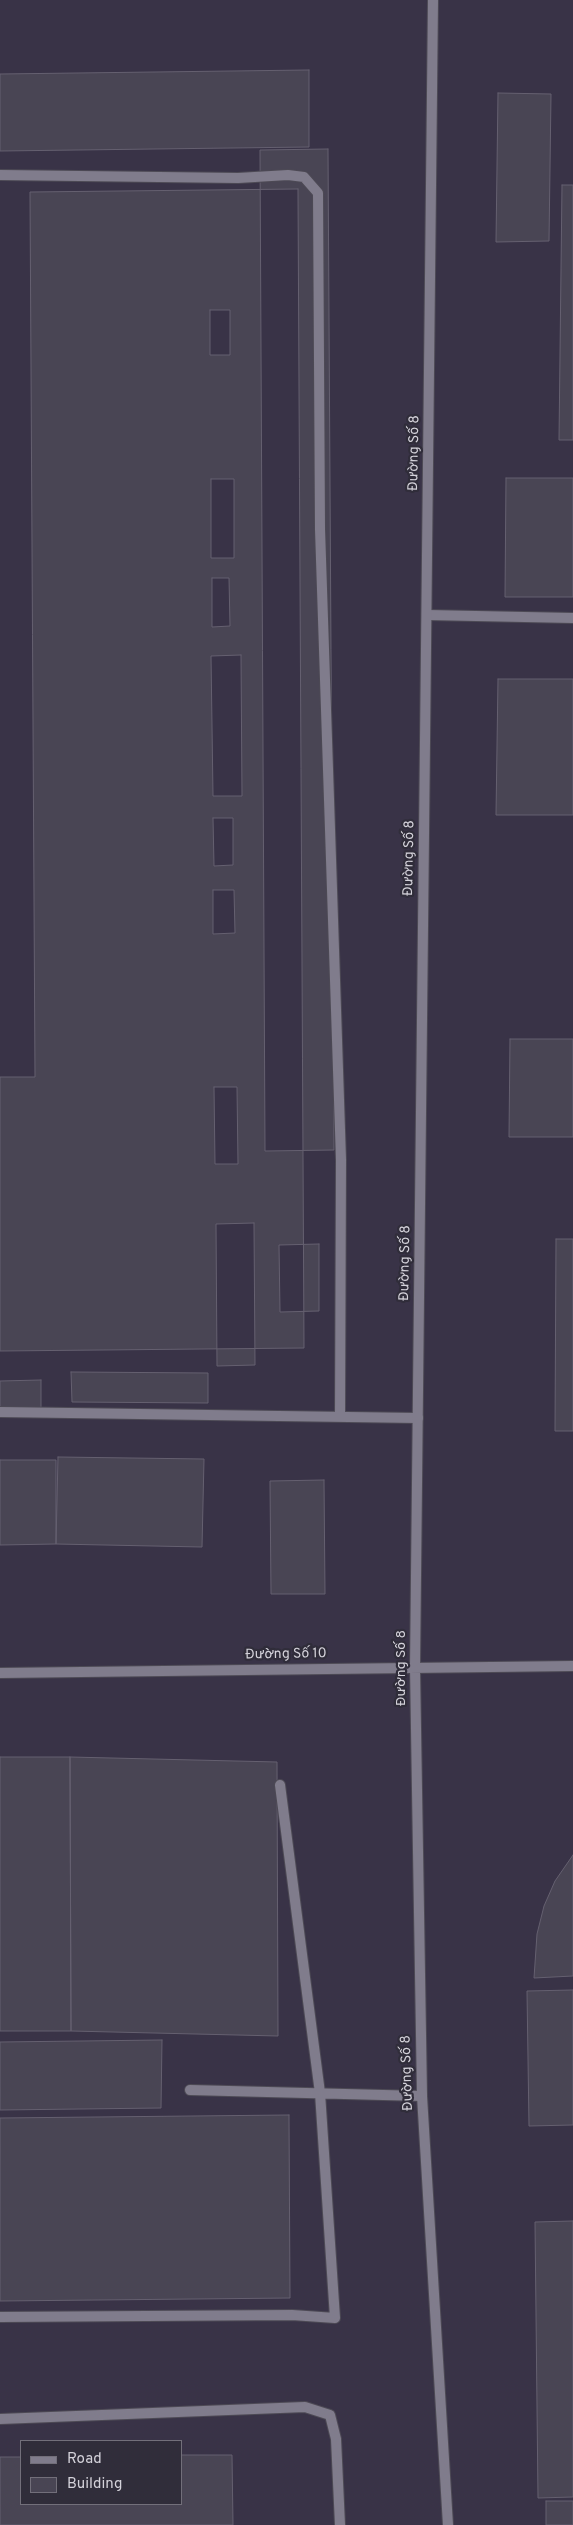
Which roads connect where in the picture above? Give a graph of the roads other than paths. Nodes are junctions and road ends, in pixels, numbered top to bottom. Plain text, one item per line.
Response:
1 (433, 0) edge
2 (0, 176) edge
3 (427, 615) junction
4 (573, 618) edge
5 (0, 1412) edge
6 (340, 1416) junction
7 (418, 1418) junction
8 (573, 1666) edge
9 (415, 1668) junction
10 (0, 1673) edge
11 (280, 1785) dead end
12 (190, 2090) dead end
13 (320, 2093) junction
14 (422, 2096) junction
15 (0, 2317) edge
16 (0, 2419) edge
17 (340, 2525) edge
18 (448, 2525) edge

1 - 3 street, Đường Số 8
2 - 6 street
3 - 4 street
3 - 7 street, Đường Số 8
5 - 6 street
6 - 7 street
7 - 9 street, Đường Số 8
8 - 9 street, Đường Số 10
9 - 10 street, Đường Số 10
9 - 14 street, Đường Số 8
11 - 13 street
12 - 13 street
13 - 14 street
13 - 15 street
14 - 18 street, Đường Số 8
16 - 17 street

